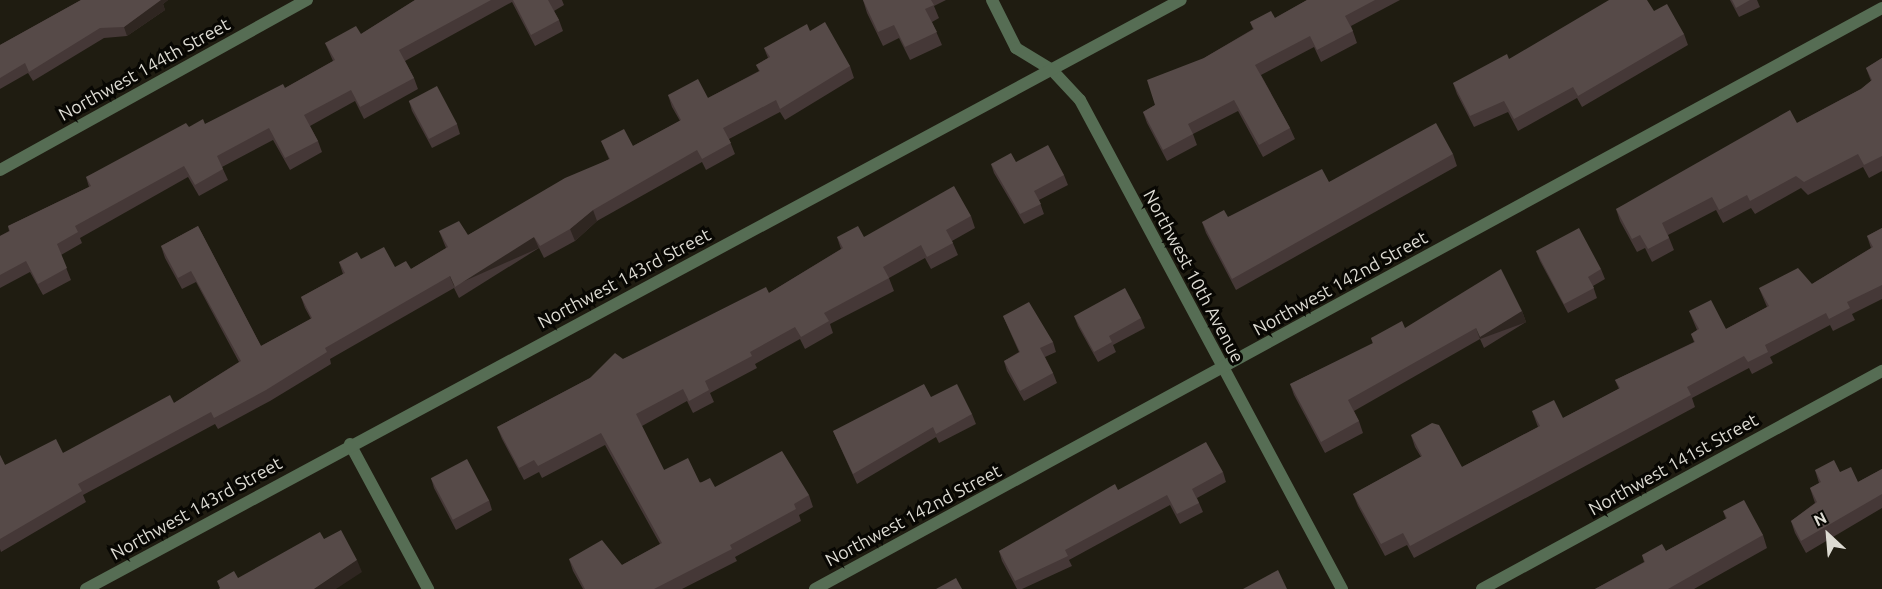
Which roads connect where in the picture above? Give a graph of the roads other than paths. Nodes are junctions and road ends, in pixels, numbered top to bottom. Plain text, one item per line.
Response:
1 (307, 0) edge
2 (992, 0) edge
3 (1181, 0) edge
4 (1882, 8) edge
5 (1052, 70) junction
6 (0, 170) edge
7 (1223, 368) junction
8 (1882, 371) edge
9 (350, 444) junction
10 (86, 589) edge
11 (428, 589) edge
12 (815, 589) edge
13 (1342, 589) edge
14 (1482, 589) edge

1 - 6 street, Northwest 144th Street
2 - 5 street, Northwest 10th Avenue
3 - 5 street, Northwest 143rd Street
4 - 7 street, Northwest 142nd Street
5 - 7 street, Northwest 10th Avenue
5 - 9 street, Northwest 143rd Street
7 - 12 street, Northwest 142nd Street
7 - 13 street, Northwest 10th Avenue
8 - 14 street, Northwest 141st Street
9 - 10 street, Northwest 143rd Street
9 - 11 street

